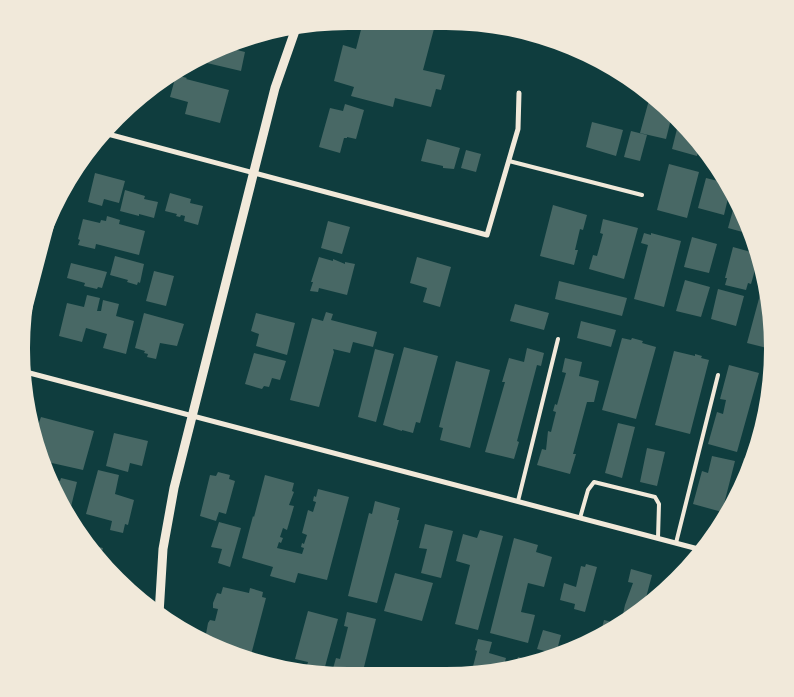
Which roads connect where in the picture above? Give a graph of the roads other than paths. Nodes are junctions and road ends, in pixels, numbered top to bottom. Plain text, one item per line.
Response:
1 (293, 35) edge
2 (519, 93) dead end
3 (112, 135) edge
4 (509, 161) junction
5 (254, 172) junction
6 (642, 195) dead end
7 (558, 338) dead end
8 (31, 373) edge
9 (718, 376) dead end
10 (192, 416) junction
11 (518, 502) junction
12 (580, 518) junction
13 (658, 538) junction
14 (676, 543) junction
15 (694, 548) edge
16 (160, 604) edge

1 - 5 street
2 - 4 street
3 - 5 street
4 - 5 street
4 - 6 lane
5 - 10 street
7 - 11 lane
8 - 10 street
9 - 14 lane
10 - 11 street
10 - 16 street
11 - 12 street
12 - 13 street
12 - 13 lane
13 - 14 street
14 - 15 street

